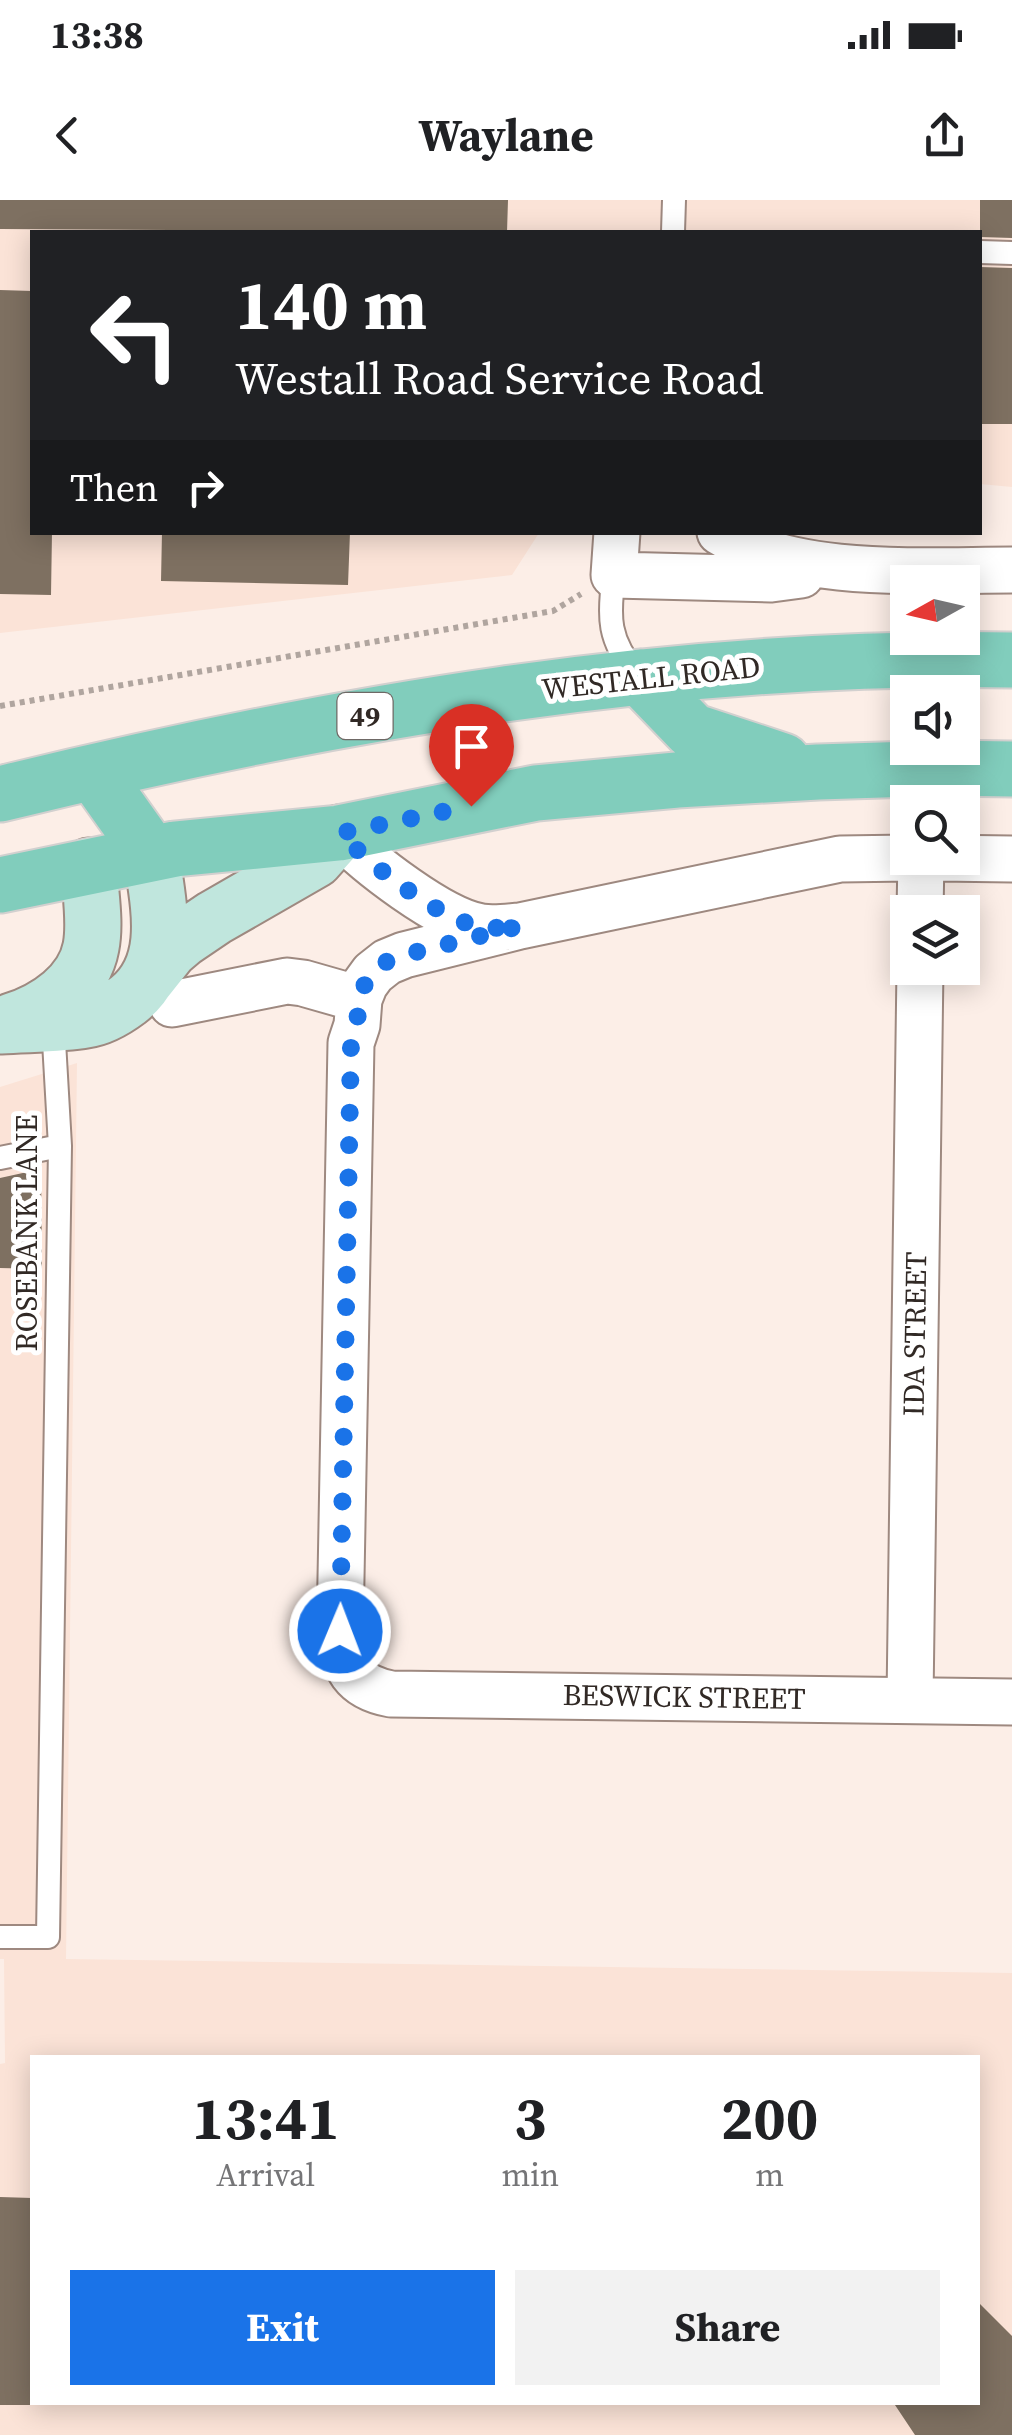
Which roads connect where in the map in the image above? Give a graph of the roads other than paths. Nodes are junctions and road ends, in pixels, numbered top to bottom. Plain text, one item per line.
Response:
1 (674, 200) edge
2 (673, 230) edge
3 (982, 252) edge
4 (1012, 253) edge
5 (726, 535) edge
6 (616, 554) edge
7 (827, 568) junction
8 (1012, 570) edge
9 (890, 573) edge
10 (980, 573) edge
11 (890, 653) edge
12 (976, 655) edge
13 (1010, 661) edge
14 (640, 676) junction
15 (1012, 769) edge
16 (818, 772) junction
17 (94, 773) junction
18 (0, 794) edge
19 (340, 833) junction
20 (150, 853) junction
21 (890, 859) edge
22 (980, 859) edge
23 (1012, 859) edge
24 (89, 866) junction
25 (0, 885) edge
26 (520, 926) junction
27 (920, 985) edge
28 (160, 992) junction
29 (358, 1012) junction
30 (54, 1022) junction
31 (0, 1026) edge
32 (60, 1146) junction
33 (0, 1158) edge
34 (910, 1700) junction
35 (1012, 1702) edge
36 (0, 1937) edge

1 - 2 lane
3 - 4 lane
5 - 7 street
6 - 7 street
6 - 14 lane
7 - 9 street
8 - 10 street
11 - 14 main road, WESTALL ROAD / 49
12 - 13 main road, WESTALL ROAD / 49
14 - 16 main road
14 - 17 main road, WESTALL ROAD / 49
15 - 16 main road
16 - 19 main road
17 - 18 main road, WESTALL ROAD / 49
17 - 20 main road
17 - 24 main road
19 - 20 main road
19 - 26 street
19 - 28 street
20 - 24 main road
20 - 28 street
21 - 26 street
22 - 23 street
24 - 25 main road
24 - 31 street
26 - 29 street
27 - 34 street, IDA STREET
28 - 29 street
28 - 30 street
29 - 34 street, BESWICK STREET
30 - 31 street
30 - 32 lane, ROSEBANK LANE
32 - 33 lane
32 - 36 lane, ROSEBANK LANE
34 - 35 street, BESWICK STREET

